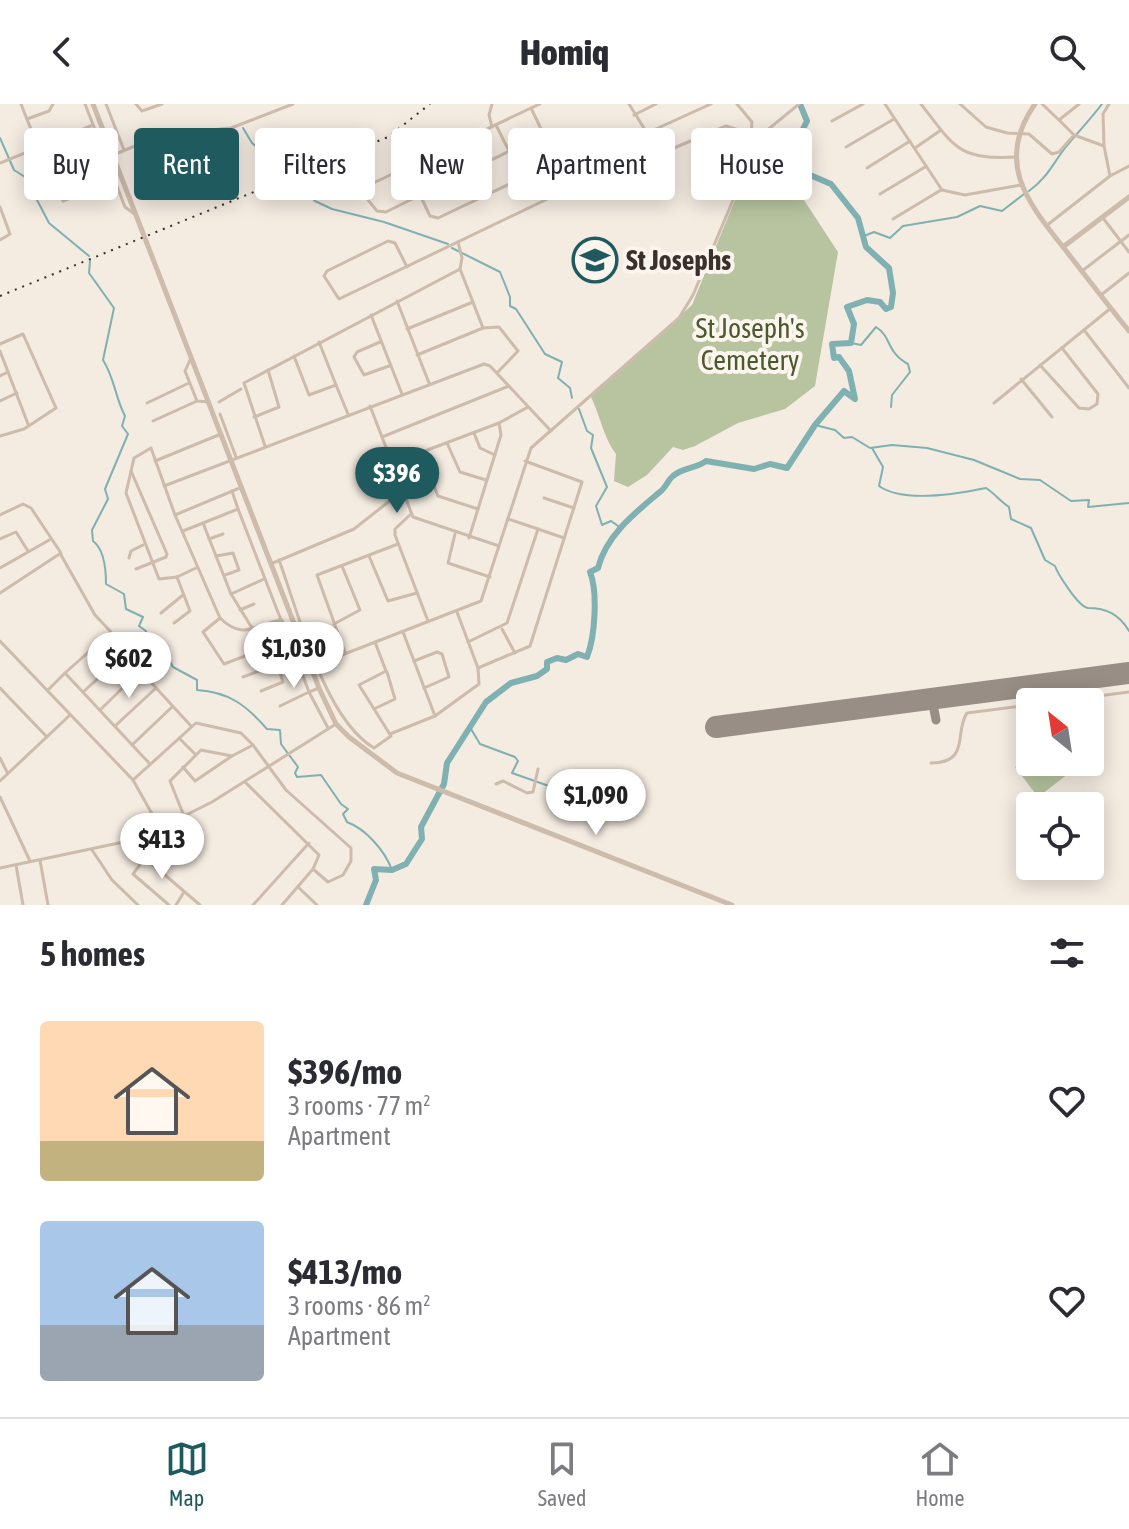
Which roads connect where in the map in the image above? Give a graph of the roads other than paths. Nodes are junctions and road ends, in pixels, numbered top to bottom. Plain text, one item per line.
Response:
1 (21, 104) edge
2 (53, 104) edge
3 (106, 104) edge
4 (136, 104) edge
5 (162, 104) edge
6 (293, 104) edge
7 (492, 104) edge
8 (540, 104) edge
9 (629, 104) edge
10 (656, 104) edge
11 (711, 104) edge
12 (737, 104) edge
13 (863, 104) edge
14 (885, 104) edge
15 (921, 104) edge
16 (960, 104) edge
17 (1035, 104) edge
18 (1042, 104) edge
19 (1079, 104) edge
20 (1109, 104) edge
21 (89, 105) edge
22 (798, 105) edge
23 (531, 108) junction
24 (634, 115) junction
25 (27, 119) junction
26 (894, 119) junction
27 (1059, 120) junction
28 (832, 121) dead end
29 (93, 125) junction
30 (494, 126) junction
31 (31, 128) edge
32 (86, 128) edge
33 (94, 128) edge
34 (100, 128) edge
35 (490, 128) edge
36 (540, 128) edge
37 (752, 128) edge
38 (770, 128) edge
39 (941, 130) junction
40 (1019, 134) junction
41 (1077, 136) junction
42 (910, 141) junction
43 (1104, 146) junction
44 (846, 147) dead end
45 (915, 148) junction
46 (124, 150) junction
47 (508, 150) edge
48 (24, 153) edge
49 (118, 153) edge
50 (1017, 157) junction
51 (0, 163) edge
52 (78, 165) joint
53 (1129, 166) edge
54 (118, 167) edge
55 (925, 167) junction
56 (867, 168) dead end
57 (391, 176) edge
58 (1110, 176) junction
59 (1021, 185) junction
60 (118, 189) edge
61 (942, 190) junction
62 (880, 194) dead end
63 (1129, 197) edge
64 (409, 200) edge
65 (422, 200) edge
66 (476, 200) edge
67 (541, 200) edge
68 (732, 200) edge
69 (0, 207) edge
70 (138, 216) junction
71 (1103, 218) junction
72 (893, 219) dead end
73 (1046, 226) junction
74 (1129, 235) edge
75 (0, 240) edge
76 (1121, 241) junction
77 (458, 242) junction
78 (1063, 247) junction
79 (1129, 252) edge
80 (407, 267) junction
81 (460, 269) junction
82 (1082, 271) junction
83 (1129, 273) edge
84 (1101, 295) junction
85 (397, 301) junction
86 (473, 302) junction
87 (1111, 308) junction
88 (371, 315) junction
89 (483, 328) junction
90 (407, 329) junction
91 (1084, 330) junction
92 (1129, 331) edge
93 (319, 342) junction
94 (380, 342) junction
95 (0, 344) edge
96 (1062, 348) junction
97 (0, 351) edge
98 (417, 355) junction
99 (294, 356) junction
100 (193, 358) junction
101 (1040, 365) junction
102 (389, 366) junction
103 (268, 370) junction
104 (8, 372) junction
105 (497, 373) junction
106 (0, 376) edge
107 (1021, 379) junction
108 (189, 383) junction
109 (429, 383) junction
110 (336, 385) junction
111 (509, 386) junction
112 (1129, 388) edge
113 (241, 389) dead end
114 (17, 393) junction
115 (402, 394) junction
116 (0, 401) edge
117 (197, 401) junction
118 (210, 402) junction
119 (219, 402) dead end
120 (147, 403) dead end
121 (994, 403) dead end
122 (370, 406) junction
123 (528, 407) junction
124 (220, 414) dead end
125 (348, 414) junction
126 (27, 417) junction
127 (254, 417) junction
128 (1052, 417) dead end
129 (34, 421) junction
130 (153, 421) dead end
131 (499, 423) junction
132 (28, 424) junction
133 (551, 431) junction
134 (474, 433) junction
135 (221, 434) junction
136 (0, 436) edge
137 (382, 437) junction
138 (447, 443) junction
139 (265, 446) junction
140 (420, 452) junction
141 (495, 455) junction
142 (233, 458) junction
143 (155, 461) junction
144 (525, 461) junction
145 (393, 463) junction
146 (131, 471) junction
147 (487, 480) junction
148 (164, 486) junction
149 (242, 487) junction
150 (232, 491) junction
151 (403, 491) junction
152 (544, 498) dead end
153 (574, 508) junction
154 (238, 509) junction
155 (478, 509) junction
156 (411, 514) junction
157 (0, 515) edge
158 (175, 515) junction
159 (508, 519) junction
160 (203, 523) junction
161 (538, 529) junction
162 (183, 531) junction
163 (223, 534) dead end
164 (455, 534) junction
165 (469, 538) junction
166 (565, 538) junction
167 (0, 539) edge
168 (51, 539) junction
169 (209, 539) junction
170 (398, 544) junction
171 (143, 545) junction
172 (499, 546) junction
173 (28, 552) junction
174 (61, 555) junction
175 (216, 556) junction
176 (369, 556) junction
177 (129, 558) dead end
178 (276, 562) junction
179 (152, 564) junction
180 (342, 566) junction
181 (0, 568) edge
182 (196, 568) junction
183 (136, 569) dead end
184 (224, 576) junction
185 (177, 577) junction
186 (490, 577) junction
187 (264, 579) junction
188 (0, 593) edge
189 (418, 593) junction
190 (231, 594) junction
191 (183, 595) junction
192 (254, 604) dead end
193 (240, 610) junction
194 (457, 612) junction
195 (161, 613) dead end
196 (292, 616) junction
197 (220, 618) junction
198 (282, 620) junction
199 (428, 622) junction
200 (174, 623) dead end
201 (334, 624) junction
202 (502, 628) junction
203 (252, 629) junction
204 (403, 632) junction
205 (288, 639) junction
206 (0, 641) edge
207 (375, 642) junction
208 (468, 642) junction
209 (271, 647) junction
210 (345, 653) junction
211 (515, 653) junction
212 (413, 661) junction
213 (277, 664) junction
214 (314, 666) junction
215 (478, 668) junction
216 (140, 671) junction
217 (386, 671) junction
218 (65, 673) junction
219 (243, 677) dead end
220 (156, 688) junction
221 (319, 688) junction
222 (424, 688) junction
223 (48, 690) junction
224 (261, 691) dead end
225 (1, 692) edge
226 (83, 692) junction
227 (1129, 692) edge
228 (309, 693) junction
229 (1104, 695) edge
230 (280, 706) dead end
231 (172, 707) junction
232 (1016, 707) edge
233 (374, 709) junction
234 (100, 710) junction
235 (70, 715) junction
236 (435, 716) junction
237 (336, 724) junction
238 (115, 726) junction
239 (191, 726) junction
240 (328, 728) junction
241 (390, 734) junction
242 (47, 737) junction
243 (179, 738) junction
244 (132, 745) junction
245 (253, 745) junction
246 (195, 754) junction
247 (232, 756) junction
248 (0, 758) edge
249 (931, 763) dead end
250 (150, 764) junction
251 (268, 766) junction
252 (183, 767) junction
253 (538, 769) dead end
254 (7, 772) junction
255 (133, 780) junction
256 (0, 781) edge
257 (245, 781) junction
258 (496, 784) dead end
259 (0, 797) edge
260 (184, 816) junction
261 (160, 828) junction
262 (138, 839) junction
263 (309, 843) junction
264 (92, 850) junction
265 (145, 858) junction
266 (40, 860) junction
267 (30, 861) junction
268 (16, 864) junction
269 (0, 868) edge
270 (313, 869) junction
271 (298, 887) junction
272 (184, 892) junction
273 (23, 905) edge
274 (48, 905) edge
275 (138, 905) edge
276 (169, 905) edge
277 (176, 905) edge
278 (200, 905) edge
279 (253, 905) edge
280 (282, 905) edge
281 (317, 905) edge
282 (732, 905) edge

1 - 25 street
2 - 25 street
3 - 46 street
4 - 5 street
6 - 46 street
7 - 30 street
8 - 23 street
9 - 24 street
10 - 24 street
11 - 24 street
12 - 37 street
13 - 28 street
14 - 26 street
15 - 39 street
16 - 40 street
17 - 40 street
18 - 27 street
19 - 27 street
20 - 43 street
21 - 29 street
21 - 34 street
22 - 38 street
23 - 30 street
23 - 36 street
25 - 31 street
26 - 42 street
26 - 44 street
27 - 41 street
29 - 32 street
29 - 33 street
30 - 35 street
30 - 47 street
39 - 45 street
39 - 50 street
40 - 41 street
40 - 50 street
41 - 43 street
42 - 45 street
42 - 56 street
43 - 58 street
45 - 55 street
46 - 49 street
48 - 51 street
50 - 59 street
52 - 52 street
53 - 58 street
54 - 70 street
55 - 61 street
55 - 62 street
57 - 64 street
58 - 73 street
59 - 61 street
59 - 73 street
60 - 70 street
61 - 72 street
63 - 71 street
65 - 66 street
67 - 77 street
68 - 133 street
69 - 75 street
70 - 100 street
71 - 76 street
71 - 78 street
73 - 78 street
74 - 76 street
76 - 79 street
76 - 82 street
77 - 80 street
77 - 81 street
78 - 82 street
80 - 80 street
81 - 85 street
81 - 86 street
82 - 84 street
83 - 84 street
84 - 87 street
85 - 88 street
85 - 90 street
86 - 89 street
86 - 90 street
87 - 91 street
87 - 92 street
88 - 93 street
88 - 94 street
89 - 98 street
89 - 105 street
90 - 98 street
91 - 96 street
91 - 112 street
93 - 99 street
93 - 110 street
94 - 102 street
94 - 102 street
95 - 129 street
96 - 101 street
96 - 101 street
97 - 104 street
98 - 109 street
99 - 103 street
99 - 110 street
100 - 108 street
100 - 118 street
101 - 107 street
102 - 115 street
103 - 127 street
103 - 127 street
104 - 106 street
104 - 114 street
105 - 109 street
105 - 111 street
107 - 121 street
107 - 128 street
108 - 117 street
108 - 120 street
109 - 115 street
110 - 125 street
111 - 123 street
111 - 137 street
113 - 119 street
114 - 116 street
114 - 126 street
115 - 122 street
117 - 118 street
117 - 130 street
118 - 135 street
122 - 125 street
122 - 137 street
123 - 131 street
123 - 133 street
124 - 142 street
125 - 139 street
126 - 129 street
126 - 132 street
127 - 139 street
129 - 132 street
131 - 134 street
131 - 141 street
132 - 136 street
133 - 144 street
134 - 138 street
134 - 141 street
135 - 142 street
135 - 143 street
137 - 145 street
138 - 140 street
138 - 147 street
139 - 142 street
140 - 145 street
140 - 155 street
141 - 147 street
142 - 148 street
142 - 149 street
143 - 146 street
143 - 148 street
144 - 153 street
144 - 159 street
145 - 151 street
146 - 171 street
146 - 179 street
147 - 155 street
148 - 158 street
149 - 150 street
149 - 178 street
150 - 154 street
150 - 158 street
151 - 156 street
151 - 178 street
152 - 153 street
153 - 166 street
154 - 160 street
154 - 187 street
155 - 165 street
156 - 164 street
156 - 170 street
157 - 168 street
158 - 162 street
159 - 161 street
159 - 172 street
160 - 162 street
160 - 169 street
161 - 166 street
161 - 202 street
162 - 182 street
163 - 169 street
164 - 165 street
164 - 186 street
165 - 172 street
166 - 211 street
167 - 173 street
168 - 173 street
168 - 174 street
169 - 175 street
170 - 176 street
170 - 189 street
171 - 177 street
171 - 179 street
172 - 186 street
173 - 181 street
174 - 188 street
174 - 218 street
175 - 184 street
175 - 184 street
176 - 180 street
176 - 189 street
178 - 196 street
178 - 214 street
179 - 183 street
179 - 185 street
180 - 201 street
180 - 201 street
182 - 185 street
182 - 197 street
184 - 190 street
185 - 191 street
186 - 194 street
187 - 190 street
187 - 198 street
189 - 199 street
190 - 193 street
191 - 195 street
191 - 200 street
192 - 193 street
193 - 203 street
194 - 199 street
194 - 208 street
196 - 198 street
196 - 214 street
197 - 203 street
197 - 209 street
198 - 203 street
198 - 205 street
199 - 204 street
201 - 210 street
202 - 208 street
202 - 211 street
204 - 207 street
204 - 212 street
205 - 209 street
205 - 228 street
206 - 223 street
207 - 210 street
207 - 217 street
208 - 215 street
209 - 213 street
210 - 214 street
211 - 215 street
212 - 222 street
212 - 222 street
213 - 219 street
213 - 224 street
214 - 221 street
214 - 241 street
215 - 236 street
216 - 220 street
216 - 226 street
216 - 234 street
217 - 233 street
217 - 233 street
218 - 223 street
218 - 226 street
220 - 231 street
220 - 238 street
221 - 228 street
221 - 237 street
222 - 236 street
223 - 235 street
225 - 242 street
226 - 234 street
227 - 229 street
228 - 230 street
228 - 240 street
231 - 239 street
231 - 244 street
232 - 249 street
233 - 241 street
234 - 238 street
235 - 242 street
235 - 255 street
236 - 241 street
237 - 240 street
237 - 282 street
238 - 244 street
239 - 243 street
239 - 245 street
240 - 251 street
242 - 254 street
243 - 246 street
243 - 250 street
244 - 250 street
245 - 247 street
245 - 251 street
246 - 247 street
246 - 252 street
247 - 252 street
248 - 254 street
250 - 255 street
251 - 257 street
251 - 270 street
252 - 260 street
253 - 258 street
254 - 256 street
255 - 261 street
257 - 260 street
257 - 263 street
259 - 267 street
260 - 261 street
261 - 262 street
262 - 264 street
262 - 265 street
263 - 270 street
263 - 279 street
264 - 266 street
264 - 275 street
265 - 272 street
265 - 276 street
266 - 267 street
266 - 274 street
267 - 268 street
268 - 269 street
268 - 273 street
270 - 271 street
271 - 280 street
271 - 281 street
272 - 277 street
272 - 278 street

